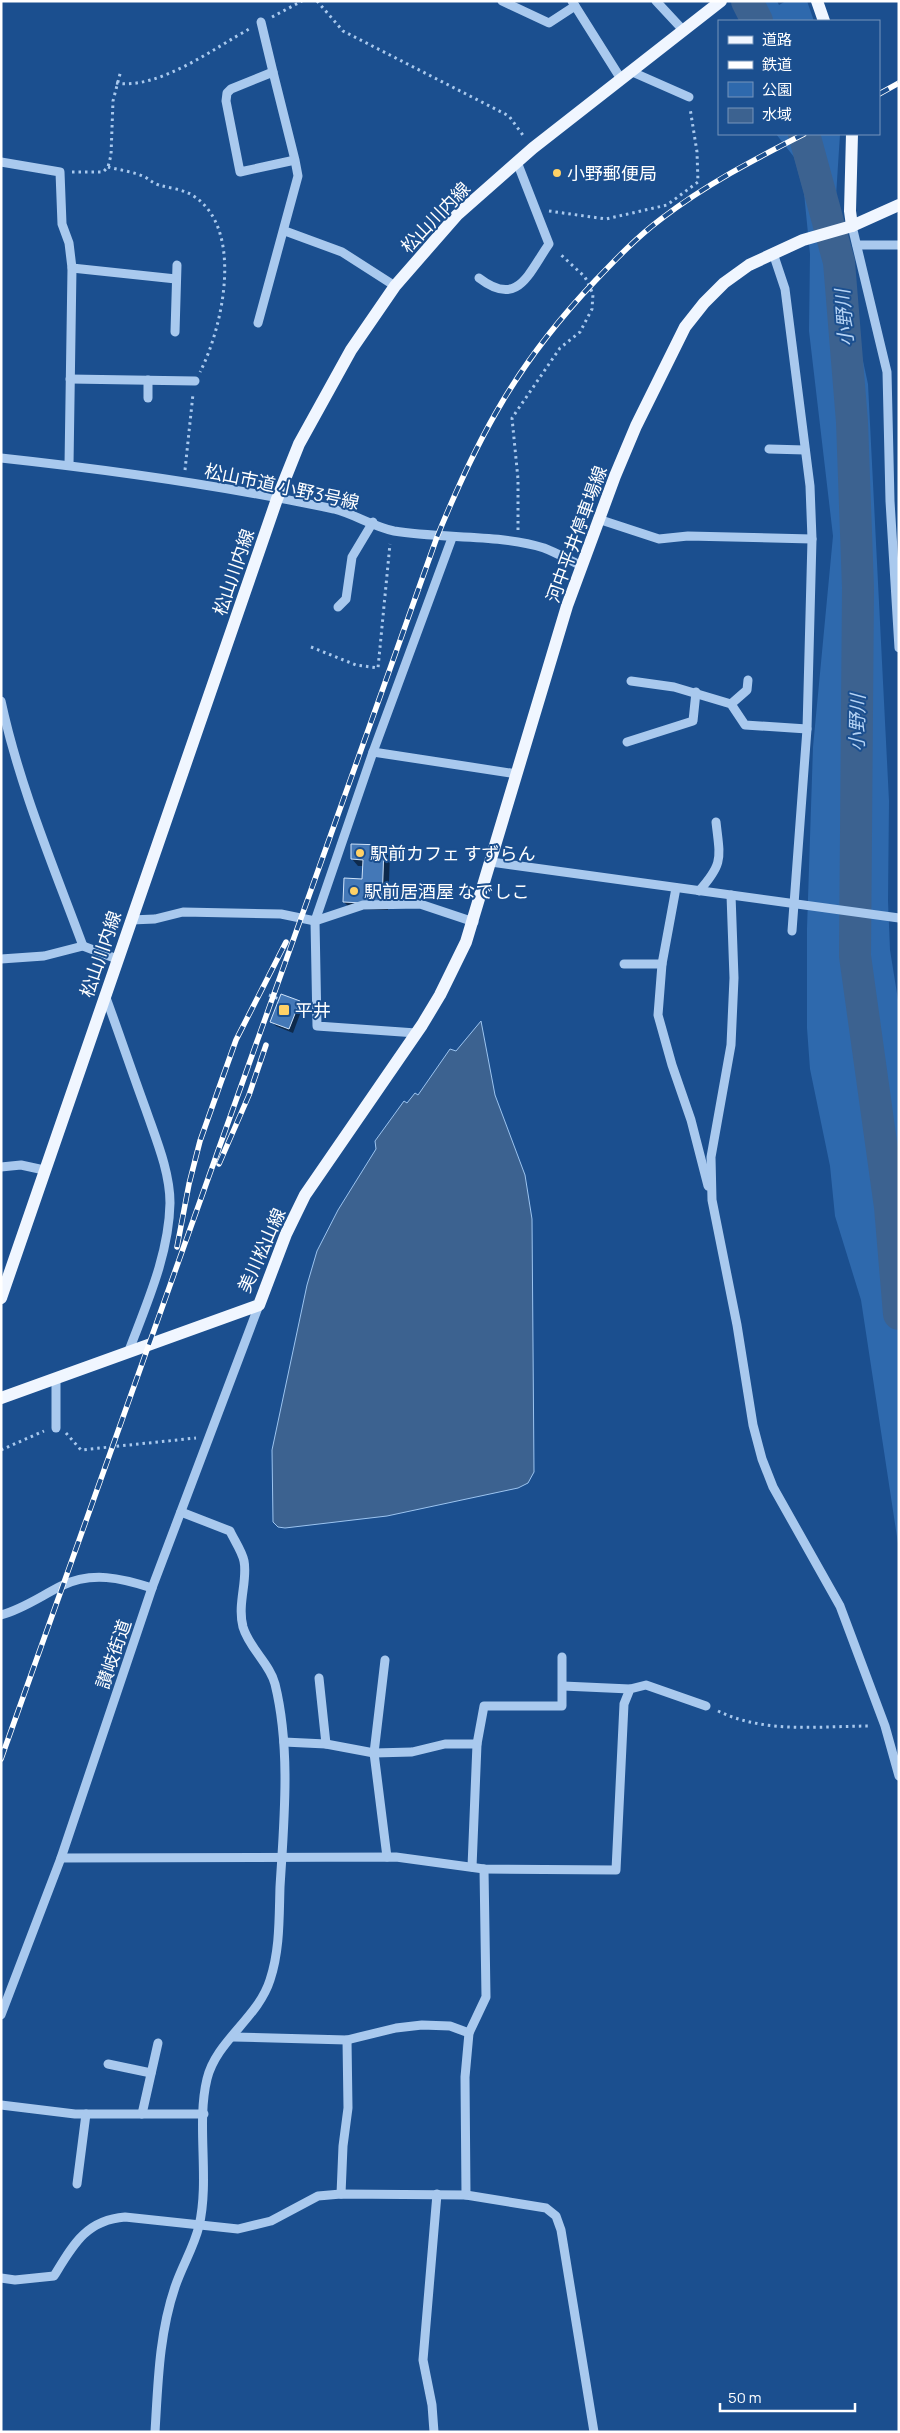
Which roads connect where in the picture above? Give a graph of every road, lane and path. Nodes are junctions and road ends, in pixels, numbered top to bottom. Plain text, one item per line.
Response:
1 (302, 1) edge
2 (317, 1) edge
3 (502, 1) edge
4 (656, 1) edge
5 (721, 1) edge
6 (817, 1) edge
7 (574, 4) edge
8 (824, 20) edge
9 (261, 22) junction
10 (683, 30) junction
11 (121, 70) dead end
12 (273, 72) junction
13 (626, 75) junction
14 (116, 83) junction
15 (688, 97) joint
16 (852, 135) edge
17 (533, 148) junction
18 (295, 160) junction
19 (1, 162) edge
20 (517, 162) junction
21 (108, 168) junction
22 (60, 172) junction
23 (899, 205) edge
24 (536, 209) junction
25 (849, 227) junction
26 (285, 230) junction
27 (549, 244) junction
28 (857, 245) junction
29 (899, 245) edge
30 (773, 253) junction
31 (177, 264) dead end
32 (72, 268) junction
33 (478, 278) dead end
34 (176, 279) junction
35 (395, 286) junction
36 (258, 323) dead end
37 (176, 332) dead end
38 (70, 379) junction
39 (148, 380) junction
40 (195, 381) junction
41 (148, 398) dead end
42 (769, 449) dead end
43 (805, 450) junction
44 (1, 458) edge
45 (69, 465) junction
46 (184, 483) junction
47 (277, 499) junction
48 (894, 501) edge
49 (598, 519) junction
50 (373, 522) junction
51 (392, 531) junction
52 (452, 538) junction
53 (812, 539) junction
54 (518, 543) junction
55 (582, 566) junction
56 (338, 607) dead end
57 (311, 647) dead end
58 (899, 648) edge
59 (748, 680) dead end
60 (631, 681) dead end
61 (696, 692) junction
62 (1, 701) edge
63 (731, 704) junction
64 (807, 729) junction
65 (627, 742) dead end
66 (11, 748) junction
67 (1, 749) edge
68 (374, 752) junction
69 (517, 774) junction
70 (716, 822) dead end
71 (491, 862) junction
72 (676, 888) junction
73 (699, 891) junction
74 (731, 895) junction
75 (798, 905) junction
76 (898, 918) edge
77 (131, 920) junction
78 (316, 921) junction
79 (474, 922) junction
80 (792, 931) dead end
81 (83, 946) junction
82 (1, 959) edge
83 (117, 960) junction
84 (624, 964) dead end
85 (662, 964) junction
86 (105, 994) junction
87 (269, 995) dead end
88 (279, 999) dead end
89 (416, 1033) junction
90 (1, 1167) edge
91 (44, 1170) junction
92 (712, 1200) junction
93 (1, 1298) edge
94 (259, 1304) junction
95 (128, 1353) junction
96 (56, 1378) junction
97 (1, 1398) edge
98 (56, 1428) junction
99 (210, 1436) junction
100 (1, 1450) edge
101 (181, 1512) junction
102 (152, 1588) junction
103 (1, 1614) edge
104 (562, 1657) dead end
105 (385, 1660) dead end
106 (318, 1678) dead end
107 (563, 1686) junction
108 (630, 1689) junction
109 (706, 1706) joint
110 (885, 1726) junction
111 (284, 1742) junction
112 (326, 1744) junction
113 (477, 1744) junction
114 (374, 1753) junction
115 (899, 1776) edge
116 (282, 1856) junction
117 (387, 1857) junction
118 (61, 1858) junction
119 (472, 1867) junction
120 (484, 1869) junction
121 (1, 2015) edge
122 (469, 2033) junction
123 (233, 2037) junction
124 (347, 2040) junction
125 (158, 2043) dead end
126 (108, 2064) dead end
127 (151, 2073) junction
128 (1, 2106) edge
129 (86, 2114) junction
130 (142, 2114) junction
131 (204, 2114) junction
132 (77, 2184) dead end
133 (341, 2194) junction
134 (437, 2194) junction
135 (466, 2194) junction
136 (199, 2225) junction
137 (1, 2278) edge
138 (155, 2432) edge
139 (434, 2432) edge
140 (594, 2432) edge

1 - 9 path
2 - 17 path
3 - 7 street
4 - 10 street
5 - 10 main road, 松山川内線
6 - 8 main road
7 - 13 street
9 - 12 street
9 - 14 path
10 - 13 main road, 松山川内線
11 - 14 path
12 - 18 street
12 - 18 street
13 - 15 street
13 - 17 main road, 松山川内線
14 - 21 path
15 - 24 path
16 - 25 main road
17 - 20 main road, 松山川内線
18 - 26 street
19 - 22 street
20 - 24 street
20 - 35 main road, 松山川内線
21 - 22 path
21 - 40 path
22 - 32 street
23 - 25 main road
24 - 27 street
25 - 28 street
25 - 30 main road, 河中平井停車場線
26 - 35 street
26 - 36 street
27 - 33 street
27 - 54 path
28 - 29 street
28 - 48 street
30 - 43 street
30 - 49 main road, 河中平井停車場線
31 - 34 street
32 - 34 street
32 - 38 street
34 - 37 street
35 - 47 main road, 松山川内線
38 - 39 street
38 - 45 street
39 - 40 street
39 - 41 street
40 - 46 path
42 - 43 street
43 - 53 street
44 - 45 street, 松山市道 小野3号線
45 - 46 street, 松山市道 小野3号線
46 - 47 street, 松山市道 小野3号線
47 - 50 street, 松山市道 小野3号線
47 - 77 main road, 松山川内線
48 - 58 street
49 - 53 street
49 - 55 main road, 河中平井停車場線
50 - 51 street, 松山市道 小野3号線
50 - 56 street
51 - 52 street, 松山市道 小野3号線
51 - 57 path
52 - 54 street, 松山市道 小野3号線
52 - 68 street
53 - 64 street
54 - 55 street, 松山市道 小野3号線
55 - 69 main road, 河中平井停車場線
59 - 63 street
60 - 61 street
61 - 63 street
61 - 65 street
62 - 66 street
63 - 64 street
64 - 75 street
66 - 67 street
66 - 81 street
68 - 69 street
68 - 78 street
69 - 71 main road, 河中平井停車場線
70 - 73 street
71 - 72 street
71 - 79 main road, 河中平井停車場線
72 - 73 street
72 - 85 street
73 - 74 street
74 - 75 street
74 - 92 street
75 - 76 street
75 - 80 street
77 - 78 street
77 - 83 main road, 松山川内線
78 - 79 street
78 - 89 street
79 - 89 main road, 河中平井停車場線
81 - 82 street
81 - 83 street
83 - 86 main road, 松山川内線
84 - 85 street
85 - 92 street
86 - 91 main road, 松山川内線
86 - 95 street
87 - 88 path
89 - 94 main road, 美川松山線
90 - 91 street
91 - 93 main road, 松山川内線
92 - 110 street
94 - 95 main road, 美川松山線
94 - 99 street, 讃岐街道
95 - 96 main road, 美川松山線
96 - 97 main road, 美川松山線
96 - 98 street
98 - 99 path
98 - 100 path
99 - 101 street, 讃岐街道
101 - 102 street, 讃岐街道
101 - 111 street
102 - 103 street
102 - 118 street, 讃岐街道
104 - 107 street
105 - 114 street
106 - 112 street
107 - 108 street
107 - 113 street
108 - 109 street
108 - 120 street
109 - 110 path
110 - 115 street
111 - 112 street
111 - 116 street
112 - 114 street
113 - 114 street
113 - 119 street
114 - 117 street
116 - 117 street
116 - 118 street
116 - 123 street
117 - 119 street
118 - 121 street, 讃岐街道
119 - 120 street
120 - 122 street
122 - 124 street
122 - 135 street
123 - 124 street
123 - 131 street
124 - 133 street
125 - 127 street
126 - 127 street
127 - 130 street
128 - 129 street
129 - 130 street
129 - 132 street
130 - 131 street
131 - 136 street
133 - 134 street
133 - 136 street
134 - 135 street
134 - 139 street
135 - 140 street
136 - 137 street
136 - 138 street

